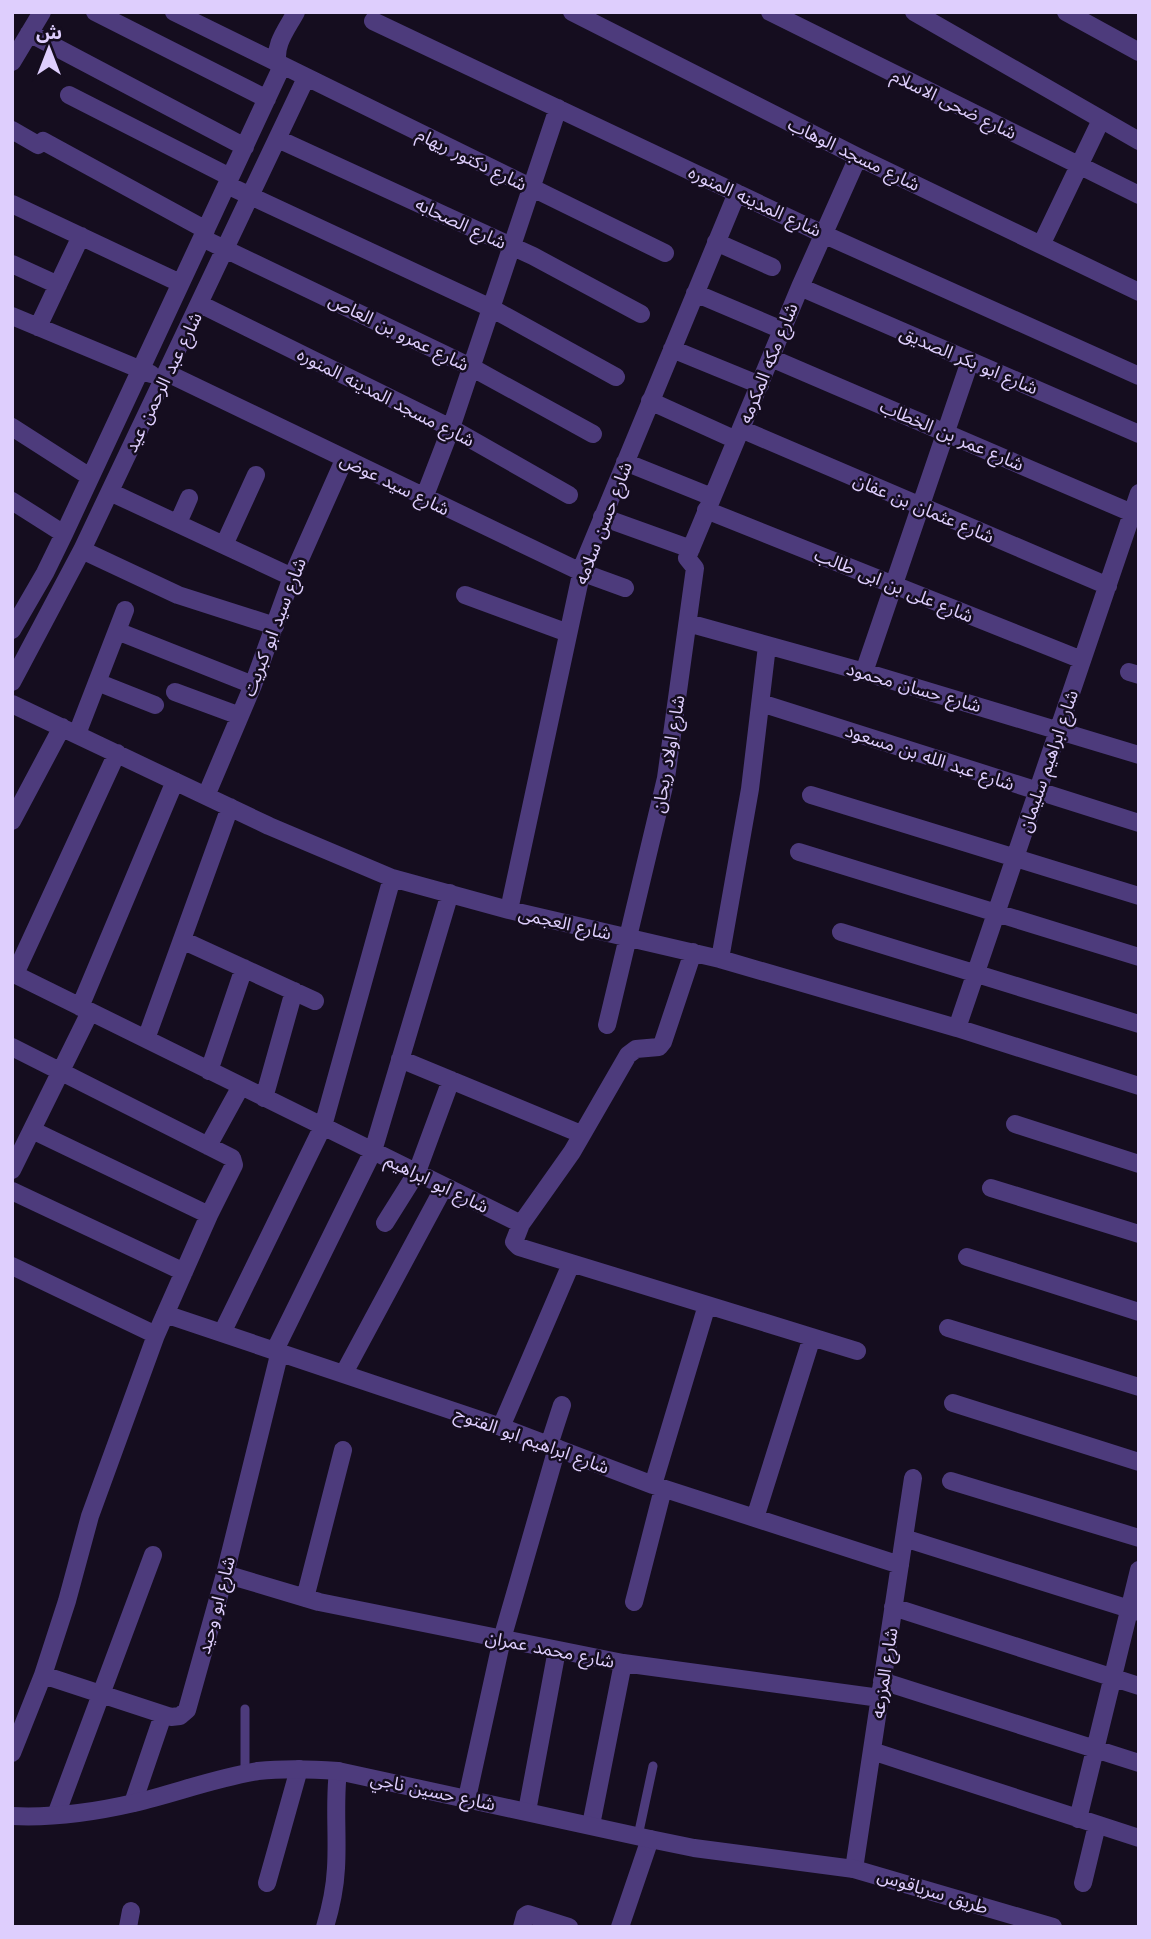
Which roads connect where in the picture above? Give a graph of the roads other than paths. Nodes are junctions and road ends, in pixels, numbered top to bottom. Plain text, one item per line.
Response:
1 (42, 12) edge
2 (95, 12) edge
3 (174, 12) edge
4 (296, 12) edge
5 (572, 12) edge
6 (770, 12) edge
7 (914, 12) edge
8 (1066, 12) edge
9 (941, 20) edge
10 (373, 21) dead end
11 (21, 39) edge
12 (1139, 52) edge
13 (12, 62) edge
14 (280, 66) junction
15 (306, 78) junction
16 (69, 95) dead end
17 (267, 99) junction
18 (558, 108) junction
19 (1101, 120) junction
20 (12, 130) edge
21 (278, 139) junction
22 (1139, 141) edge
23 (244, 147) junction
24 (858, 156) junction
25 (1079, 166) junction
26 (228, 181) junction
27 (531, 187) junction
28 (737, 193) junction
29 (1139, 195) edge
30 (251, 196) junction
31 (12, 204) edge
32 (204, 234) junction
33 (823, 234) junction
34 (81, 236) junction
35 (716, 242) junction
36 (1041, 245) junction
37 (511, 246) junction
38 (226, 249) junction
39 (666, 253) dead end
40 (12, 264) edge
41 (772, 267) dead end
42 (180, 284) junction
43 (58, 285) junction
44 (800, 287) junction
45 (1139, 292) edge
46 (695, 293) junction
47 (200, 304) junction
48 (491, 308) junction
49 (641, 314) dead end
50 (12, 316) edge
51 (38, 327) junction
52 (782, 330) junction
53 (672, 349) junction
54 (771, 358) junction
55 (970, 361) junction
56 (471, 367) junction
57 (140, 369) junction
58 (166, 376) junction
59 (1139, 376) edge
60 (616, 377) dead end
61 (760, 385) junction
62 (650, 401) junction
63 (12, 427) edge
64 (451, 428) junction
65 (946, 433) junction
66 (1139, 434) edge
67 (593, 435) dead end
68 (739, 435) junction
69 (344, 460) junction
70 (625, 462) junction
71 (256, 475) dead end
72 (90, 477) junction
73 (110, 492) junction
74 (1139, 493) edge
75 (569, 495) dead end
76 (189, 498) dead end
77 (425, 498) junction
78 (12, 501) edge
79 (709, 503) junction
80 (920, 506) junction
81 (1132, 513) junction
82 (602, 517) junction
83 (178, 523) junction
84 (64, 534) junction
85 (224, 545) junction
86 (691, 549) junction
87 (82, 550) junction
88 (581, 572) junction
89 (292, 577) junction
90 (893, 584) junction
91 (1108, 586) junction
92 (625, 588) dead end
93 (465, 595) dead end
94 (18, 607) edge
95 (125, 610) dead end
96 (688, 623) junction
97 (275, 626) junction
98 (12, 630) edge
99 (117, 631) junction
100 (568, 633) junction
101 (767, 646) junction
102 (1082, 660) junction
103 (864, 672) junction
104 (12, 682) edge
105 (97, 682) junction
106 (253, 685) junction
107 (175, 692) dead end
108 (761, 703) junction
109 (12, 704) edge
110 (155, 705) dead end
111 (240, 716) junction
112 (1058, 730) junction
113 (70, 731) junction
114 (117, 753) junction
115 (1139, 755) edge
116 (175, 781) junction
117 (1038, 791) junction
118 (811, 795) dead end
119 (206, 796) junction
120 (230, 807) junction
121 (12, 821) edge
122 (1139, 823) edge
123 (799, 852) dead end
124 (1015, 857) junction
125 (392, 878) junction
126 (450, 893) junction
127 (1139, 896) edge
128 (509, 910) junction
129 (996, 913) junction
130 (841, 932) dead end
131 (628, 937) junction
132 (182, 940) junction
133 (693, 952) junction
134 (1139, 957) edge
135 (720, 959) junction
136 (244, 968) junction
137 (14, 974) edge
138 (975, 974) junction
139 (294, 991) junction
140 (315, 1001) dead end
141 (85, 1009) junction
142 (1139, 1024) edge
143 (607, 1025) dead end
144 (957, 1028) junction
145 (146, 1039) junction
146 (12, 1047) edge
147 (400, 1059) junction
148 (61, 1071) junction
149 (209, 1071) junction
150 (451, 1080) junction
151 (241, 1086) junction
152 (1139, 1086) edge
153 (264, 1098) junction
154 (1015, 1124) dead end
155 (323, 1126) junction
156 (581, 1134) junction
157 (24, 1135) edge
158 (208, 1146) junction
159 (373, 1152) junction
160 (1139, 1164) edge
161 (12, 1170) edge
162 (416, 1172) junction
163 (444, 1187) junction
164 (991, 1188) dead end
165 (12, 1191) edge
166 (209, 1215) junction
167 (385, 1223) dead end
168 (521, 1224) junction
169 (1139, 1234) edge
170 (967, 1257) dead end
171 (571, 1264) junction
172 (12, 1266) edge
173 (184, 1272) junction
174 (707, 1305) junction
175 (1139, 1312) edge
176 (165, 1314) junction
177 (948, 1328) dead end
178 (222, 1333) junction
179 (156, 1335) junction
180 (812, 1337) junction
181 (277, 1350) junction
182 (857, 1351) dead end
183 (344, 1373) junction
184 (1139, 1387) edge
185 (953, 1403) dead end
186 (562, 1405) dead end
187 (501, 1427) junction
188 (553, 1447) junction
189 (343, 1450) dead end
190 (1139, 1462) edge
191 (913, 1478) dead end
192 (951, 1481) dead end
193 (658, 1487) junction
194 (755, 1518) junction
195 (904, 1538) junction
196 (1139, 1538) edge
197 (153, 1555) dead end
198 (900, 1565) junction
199 (1139, 1570) edge
200 (225, 1574) junction
201 (305, 1598) junction
202 (634, 1602) dead end
203 (894, 1607) junction
204 (1134, 1611) edge
205 (502, 1639) junction
206 (557, 1650) junction
207 (623, 1663) junction
208 (43, 1675) junction
209 (1112, 1678) junction
210 (1139, 1686) edge
211 (881, 1690) junction
212 (102, 1695) junction
213 (245, 1709) dead end
214 (163, 1715) junction
215 (1095, 1750) junction
216 (872, 1751) junction
217 (12, 1753) edge
218 (1139, 1763) edge
219 (653, 1766) dead end
220 (299, 1769) junction
221 (338, 1771) junction
222 (245, 1774) junction
223 (467, 1798) junction
224 (133, 1803) junction
225 (527, 1811) junction
226 (57, 1815) junction
227 (12, 1816) edge
228 (1078, 1819) junction
229 (591, 1825) junction
230 (1097, 1825) junction
231 (644, 1838) junction
232 (1139, 1838) edge
233 (854, 1868) junction
234 (267, 1883) dead end
235 (1083, 1883) dead end
236 (325, 1927) edge
237 (522, 1927) edge
238 (569, 1927) edge
239 (620, 1927) edge
240 (1052, 1927) edge

1 - 11 street
2 - 17 street
3 - 14 street, شارع دكتور ريهام
4 - 14 street, شارع عبد الرحمن عيد
5 - 24 street, شارع مسجد الوهاب
6 - 25 street, شارع ضحى الاسلام
7 - 9 street
8 - 12 street
9 - 19 street
10 - 18 street, شارع المدينه المنوره
11 - 13 street
11 - 23 street
14 - 15 street, شارع دكتور ريهام
14 - 17 street, شارع عبد الرحمن عيد
15 - 21 street, شارع عبد الرحمن عيد
15 - 27 street, شارع دكتور ريهام
16 - 26 street
17 - 23 street, شارع عبد الرحمن عيد
18 - 27 street
18 - 28 street, شارع المدينه المنوره
19 - 22 street
19 - 25 street
20 - 32 street, شارع عمرو بن العاص
21 - 30 street, شارع عبد الرحمن عيد
21 - 37 street, شارع الصحابه
23 - 26 street, شارع عبد الرحمن عيد
24 - 33 street, شارع مكه المكرمه
24 - 36 street, شارع مسجد الوهاب
25 - 29 street, شارع ضحى الاسلام
25 - 36 street
26 - 30 street
26 - 32 street, شارع عبد الرحمن عيد
27 - 37 street
27 - 39 street, شارع دكتور ريهام
28 - 33 street, شارع المدينه المنوره
28 - 35 street, شارع حسن سلامه
30 - 38 street, شارع عبد الرحمن عيد
30 - 48 street
31 - 34 street
32 - 38 street, شارع عمرو بن العاص
32 - 42 street, شارع عبد الرحمن عيد
33 - 44 street, شارع مكه المكرمه
33 - 59 street, شارع المدينه المنوره
34 - 42 street
34 - 43 street
35 - 41 street
35 - 46 street, شارع حسن سلامه
36 - 45 street, شارع مسجد الوهاب
37 - 48 street
37 - 49 street, شارع الصحابه
38 - 47 street, شارع عبد الرحمن عيد
38 - 56 street, شارع عمرو بن العاص
40 - 43 street
42 - 57 street, شارع عبد الرحمن عيد
43 - 51 street
44 - 52 street, شارع مكه المكرمه
44 - 55 street, شارع ابو بكر الصديق
46 - 52 street
46 - 53 street, شارع حسن سلامه
47 - 58 street, شارع عبد الرحمن عيد
47 - 64 street, شارع مسجد المدينه المنوره
48 - 56 street
48 - 60 street
50 - 51 street
51 - 57 street
52 - 54 street, شارع مكه المكرمه
53 - 61 street
53 - 62 street, شارع حسن سلامه
54 - 61 street, شارع مكه المكرمه
54 - 65 street, شارع عمر بن الخطاب
55 - 65 street
55 - 66 street, شارع ابو بكر الصديق
56 - 64 street
56 - 67 street, شارع عمرو بن العاص
57 - 58 street
57 - 72 street, شارع عبد الرحمن عيد
58 - 69 street, شارع سيد عوض
58 - 73 street, شارع عبد الرحمن عيد
61 - 68 street, شارع مكه المكرمه
62 - 68 street
62 - 70 street, شارع حسن سلامه
63 - 72 street
64 - 75 street, شارع مسجد المدينه المنوره
64 - 77 street
65 - 80 street
65 - 81 street, شارع عمر بن الخطاب
68 - 79 street, شارع مكه المكرمه
68 - 80 street, شارع عثمان بن عفان
69 - 77 street, شارع سيد عوض
69 - 89 street, شارع سيد ابو كبريت
70 - 79 street, شارع على بن ابى طالب
70 - 82 street, شارع حسن سلامه
71 - 85 street
72 - 84 street, شارع عبد الرحمن عيد
73 - 83 street
73 - 87 street, شارع عبد الرحمن عيد
74 - 81 street, شارع ابراهيم سليمان
76 - 83 street
77 - 88 street, شارع سيد عوض
78 - 84 street
79 - 86 street, شارع مكه المكرمه
79 - 90 street, شارع على بن ابى طالب
80 - 90 street
80 - 91 street, شارع عثمان بن عفان
81 - 91 street, شارع ابراهيم سليمان
82 - 86 street
82 - 88 street, شارع حسن سلامه
83 - 85 street
84 - 94 street, شارع عبد الرحمن عيد
85 - 89 street
86 - 96 street, شارع اولاد ريحان
87 - 97 street
87 - 104 street, شارع عبد الرحمن عيد
88 - 92 street, شارع سيد عوض
88 - 100 street, شارع حسن سلامه
89 - 97 street, شارع سيد ابو كبريت
90 - 102 street, شارع على بن ابى طالب
90 - 103 street
91 - 102 street, شارع ابراهيم سليمان
93 - 100 street
94 - 98 street, شارع عبد الرحمن عيد
95 - 99 street
96 - 101 street, شارع حسان محمود
96 - 131 street, شارع اولاد ريحان
97 - 106 street, شارع سيد ابو كبريت
99 - 105 street
99 - 106 street
100 - 128 street, شارع حسن سلامه
101 - 103 street, شارع حسان محمود
101 - 108 street
102 - 112 street, شارع ابراهيم سليمان
103 - 112 street, شارع حسان محمود
105 - 110 street
105 - 113 street
106 - 111 street, شارع سيد ابو كبريت
107 - 111 street
108 - 117 street, شارع عبد الله بن مسعود
108 - 135 street
109 - 113 street, شارع العجمى
111 - 119 street, شارع سيد ابو كبريت
112 - 115 street, شارع حسان محمود
112 - 117 street, شارع ابراهيم سليمان
113 - 114 street, شارع العجمى
113 - 121 street
114 - 116 street, شارع العجمى
114 - 137 street
116 - 119 street, شارع العجمى
116 - 141 street
117 - 122 street, شارع عبد الله بن مسعود
117 - 124 street, شارع ابراهيم سليمان
118 - 124 street
119 - 120 street, شارع العجمى
120 - 125 street, شارع العجمى
120 - 132 street
123 - 129 street
124 - 127 street
124 - 129 street, شارع ابراهيم سليمان
125 - 126 street, شارع العجمى
125 - 155 street
126 - 128 street, شارع العجمى
126 - 147 street, شارع ابو وحيد
128 - 131 street, شارع العجمى
129 - 134 street
129 - 138 street, شارع ابراهيم سليمان
130 - 138 street
131 - 133 street, شارع العجمى
131 - 143 street, شارع اولاد ريحان
132 - 136 street
132 - 145 street
133 - 135 street, شارع العجمى
133 - 156 street
135 - 144 street, شارع العجمى
136 - 139 street
136 - 149 street
137 - 141 street, شارع ابو ابراهيم
138 - 142 street
138 - 144 street, شارع ابراهيم سليمان
139 - 140 street
139 - 153 street
141 - 145 street, شارع ابو ابراهيم
141 - 148 street
144 - 152 street, شارع العجمى
145 - 149 street, شارع ابو ابراهيم
146 - 148 street
147 - 150 street
147 - 159 street, شارع ابو وحيد
148 - 157 street
148 - 158 street
149 - 151 street, شارع ابو ابراهيم
150 - 156 street
150 - 162 street
151 - 153 street, شارع ابو ابراهيم
151 - 158 street
153 - 155 street, شارع ابو ابراهيم
154 - 160 street
155 - 159 street, شارع ابو ابراهيم
155 - 178 street
156 - 168 street
157 - 161 street
157 - 166 street
158 - 166 street
159 - 162 street, شارع ابو ابراهيم
159 - 181 street, شارع ابو وحيد
162 - 163 street, شارع ابو ابراهيم
162 - 167 street
163 - 168 street, شارع ابو ابراهيم
163 - 183 street
164 - 169 street
165 - 173 street
166 - 173 street
168 - 171 street
170 - 175 street
171 - 174 street
171 - 187 street
172 - 179 street
173 - 176 street
174 - 180 street
174 - 193 street
176 - 178 street, شارع ابراهيم ابو الفتوح
176 - 179 street
177 - 184 street
178 - 181 street, شارع ابراهيم ابو الفتوح
179 - 208 street
180 - 182 street
180 - 194 street
181 - 183 street, شارع ابراهيم ابو الفتوح
181 - 200 street, شارع ابو وحيد
183 - 187 street, شارع ابراهيم ابو الفتوح
185 - 190 street
186 - 188 street
187 - 188 street, شارع ابراهيم ابو الفتوح
188 - 193 street, شارع ابراهيم ابو الفتوح
188 - 205 street
189 - 201 street
191 - 195 street, شارع المزرعه
192 - 196 street
193 - 194 street, شارع ابراهيم ابو الفتوح
193 - 202 street
194 - 198 street, شارع ابراهيم ابو الفتوح
195 - 198 street, شارع المزرعه
195 - 204 street
197 - 212 street
198 - 203 street, شارع المزرعه
199 - 204 street
200 - 201 street, شارع محمد عمران
200 - 214 street, شارع ابو وحيد
201 - 205 street, شارع محمد عمران
203 - 209 street
203 - 211 street, شارع المزرعه
204 - 209 street
205 - 206 street, شارع محمد عمران
205 - 223 street
206 - 207 street, شارع محمد عمران
206 - 225 street
207 - 211 street, شارع محمد عمران
207 - 229 street
208 - 212 street
208 - 217 street
209 - 210 street
209 - 215 street
211 - 215 street, شارع محمد عمران
211 - 216 street, شارع المزرعه
212 - 214 street
212 - 226 street
213 - 222 lane
214 - 224 street
215 - 218 street, شارع محمد عمران
215 - 228 street
216 - 228 street
216 - 233 street, شارع المزرعه
219 - 231 lane
220 - 221 street, شارع حسين ناجي
220 - 222 street, شارع حسين ناجي
220 - 234 street
221 - 223 street, شارع حسين ناجي
221 - 236 street
222 - 224 street, شارع حسين ناجي
223 - 225 street, شارع حسين ناجي
224 - 226 street, شارع حسين ناجي
225 - 229 street, شارع حسين ناجي
226 - 227 street, شارع حسين ناجي
228 - 230 street
229 - 231 street, شارع حسين ناجي
230 - 232 street
230 - 235 street
231 - 233 street, شارع حسين ناجي
231 - 239 street
233 - 240 street, طريق سرياقوس
237 - 238 street

